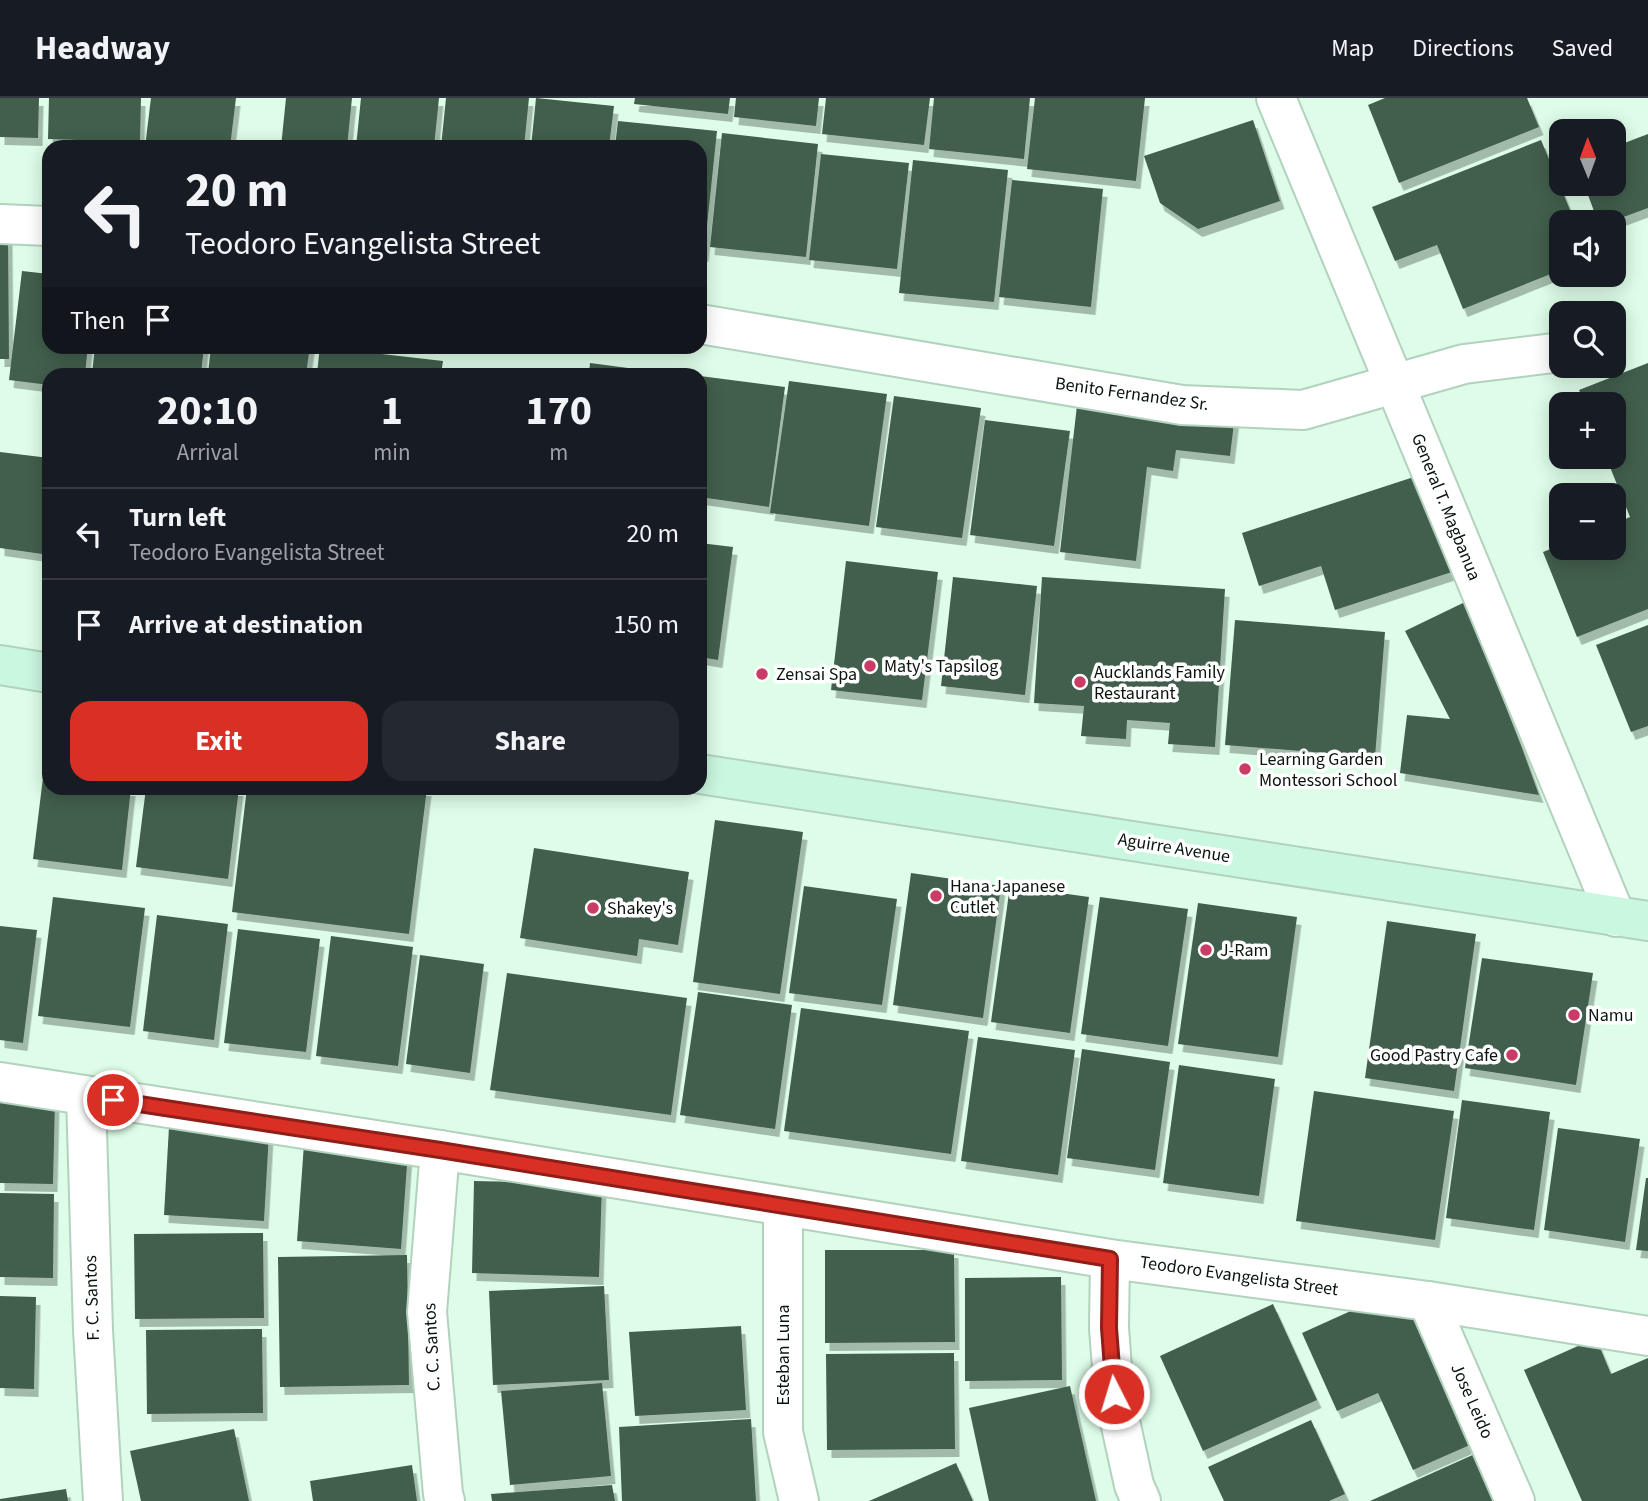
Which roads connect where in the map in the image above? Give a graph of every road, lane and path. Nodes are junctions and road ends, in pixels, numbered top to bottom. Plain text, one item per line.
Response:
1 (1276, 98) edge
2 (0, 223) edge
3 (42, 226) edge
4 (707, 325) edge
5 (1549, 354) edge
6 (1395, 382) junction
7 (0, 665) edge
8 (42, 672) edge
9 (707, 775) edge
10 (1632, 919) edge
11 (0, 1082) edge
12 (86, 1096) junction
13 (440, 1150) junction
14 (783, 1207) junction
15 (1110, 1259) junction
16 (1428, 1301) junction
17 (1648, 1336) edge
18 (103, 1501) edge
19 (446, 1501) edge
20 (799, 1501) edge
21 (1141, 1501) edge
22 (1515, 1501) edge

1 - 6 street, General T. Magbanua
2 - 3 street
4 - 6 street, Benito Fernandez Sr.
5 - 6 street, Benito Fernandez Sr.
6 - 10 street, General T. Magbanua
7 - 8 street
9 - 10 street, Aguirre Avenue
11 - 12 street, Teodoro Evangelista Street
12 - 13 street, Teodoro Evangelista Street
12 - 18 street, F. C. Santos
13 - 14 street, Teodoro Evangelista Street
13 - 19 street, C. C. Santos
14 - 15 street, Teodoro Evangelista Street
14 - 20 street, Esteban Luna
15 - 16 street, Teodoro Evangelista Street
15 - 21 street
16 - 17 street, Teodoro Evangelista Street
16 - 22 street, Jose Leido

